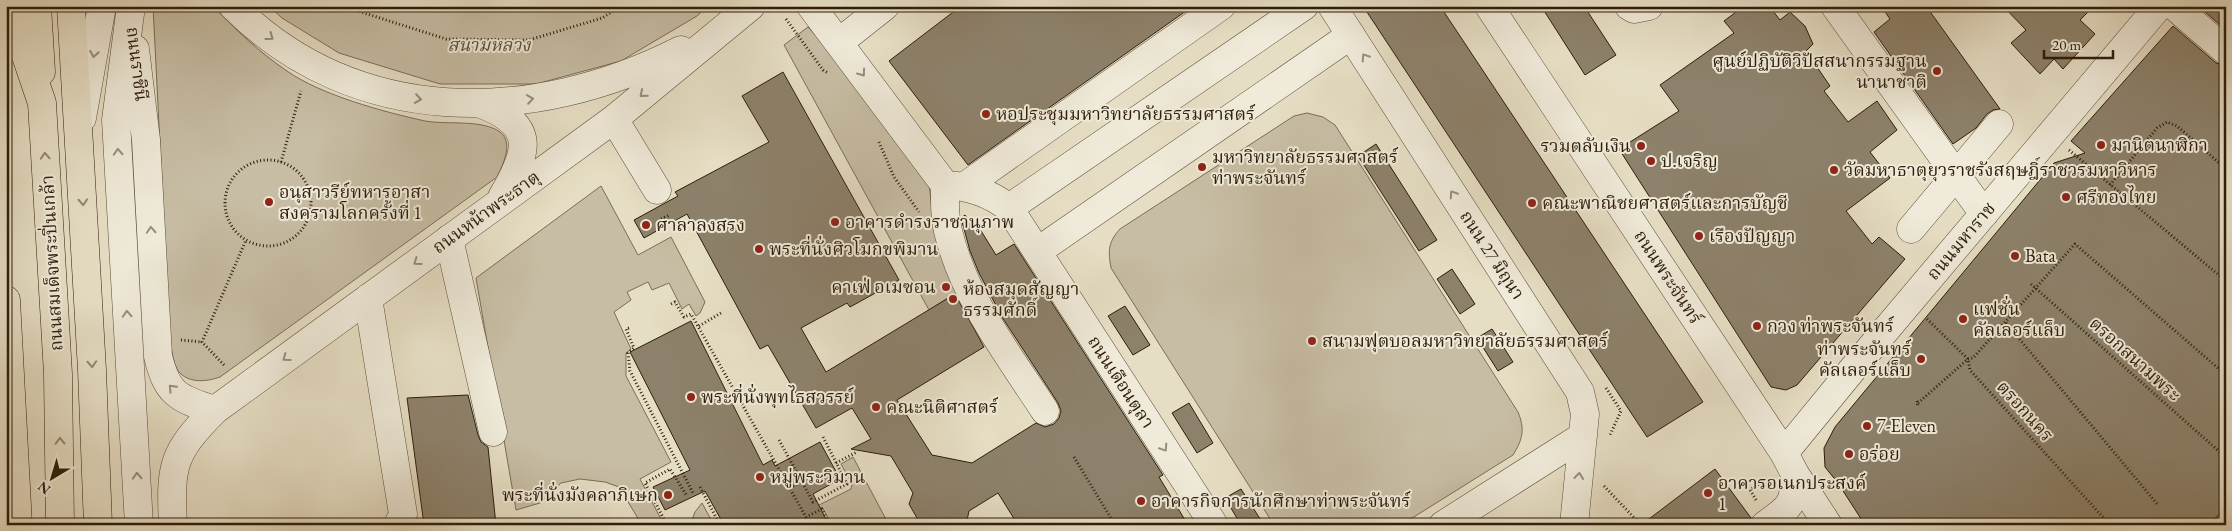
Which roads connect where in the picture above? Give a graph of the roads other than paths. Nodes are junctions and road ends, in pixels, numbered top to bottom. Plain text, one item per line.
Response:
1 (8, 6) edge
2 (38, 6) edge
3 (71, 6) edge
4 (102, 6) edge
5 (232, 6) edge
6 (751, 6) edge
7 (811, 6) edge
8 (886, 6) edge
9 (1221, 6) edge
10 (1304, 6) edge
11 (1332, 6) edge
12 (1489, 6) edge
13 (1629, 6) edge
14 (1649, 6) edge
15 (1835, 6) edge
16 (2159, 6) edge
17 (2174, 6) edge
18 (130, 9) edge
19 (720, 30) junction
20 (1351, 35) junction
21 (847, 36) dead end
22 (2226, 51) edge
23 (42, 103) junction
24 (481, 104) junction
25 (614, 119) junction
26 (1999, 124) dead end
27 (79, 136) junction
28 (1956, 175) junction
29 (955, 186) junction
30 (657, 190) dead end
31 (499, 202) junction
32 (1009, 208) junction
33 (1984, 214) junction
34 (1911, 229) dead end
35 (450, 239) junction
36 (1038, 252) junction
37 (368, 298) junction
38 (6, 300) edge
39 (214, 410) junction
40 (1045, 412) dead end
41 (493, 432) dead end
42 (1583, 436) junction
43 (10, 460) edge
44 (1789, 464) junction
45 (1568, 520) edge
46 (18, 525) edge
47 (60, 525) edge
48 (98, 525) edge
49 (139, 525) edge
50 (173, 525) edge
51 (398, 525) edge
52 (1214, 525) edge
53 (1444, 525) edge
54 (1765, 525) edge
55 (1828, 525) edge

1 - 23 main road, ถนนสมเด็จพระปิ่นเกล้า
2 - 23 main road
3 - 27 main road, ถนนสมเด็จพระปิ่นเกล้า
4 -> 27 street, ถนนราชินี
5 -> 24 street
6 - 19 street, ถนนหน้าพระธาตุ
7 -> 29 street
8 - 21 street
9 - 29 street
10 - 32 street
11 - 20 street, ถนน 27 มิถุนา
12 - 44 street, ถนนพระจันทร์
13 - 14 street
15 - 28 street
16 - 33 street, ถนนมหาราช
17 - 22 street
39 -> 18 street, ถนนราชินี
49 -> 18 street, ถนนราชินี
24 -> 19 street
19 -> 25 street, ถนนหน้าพระธาตุ
20 - 36 street
42 -> 20 street, ถนน 27 มิถุนา
47 -> 23 main road, ถนนสมเด็จพระปิ่นเกล้า
24 - 31 street
25 - 30 street
25 - 31 street, ถนนหน้าพระธาตุ
26 - 28 street
27 -> 48 main road, ถนนสมเด็จพระปิ่นเกล้า
28 - 33 street
28 - 34 street
29 - 32 street, ถนนเดือนตุลา
29 - 40 street
31 - 35 street, ถนนหน้าพระธาตุ
32 - 36 street, ถนนเดือนตุลา
33 - 44 street, ถนนมหาราช
35 -> 37 street, ถนนหน้าพระธาตุ
35 - 41 street
36 -> 52 street, ถนนเดือนตุลา
37 -> 39 street, ถนนหน้าพระธาตุ
37 - 51 street
38 - 43 main road
39 - 50 street
45 -> 42 street, ถนน 27 มิถุนา
42 - 53 street
43 - 46 main road
44 - 54 street
44 - 55 street, ถนนพระจันทร์

